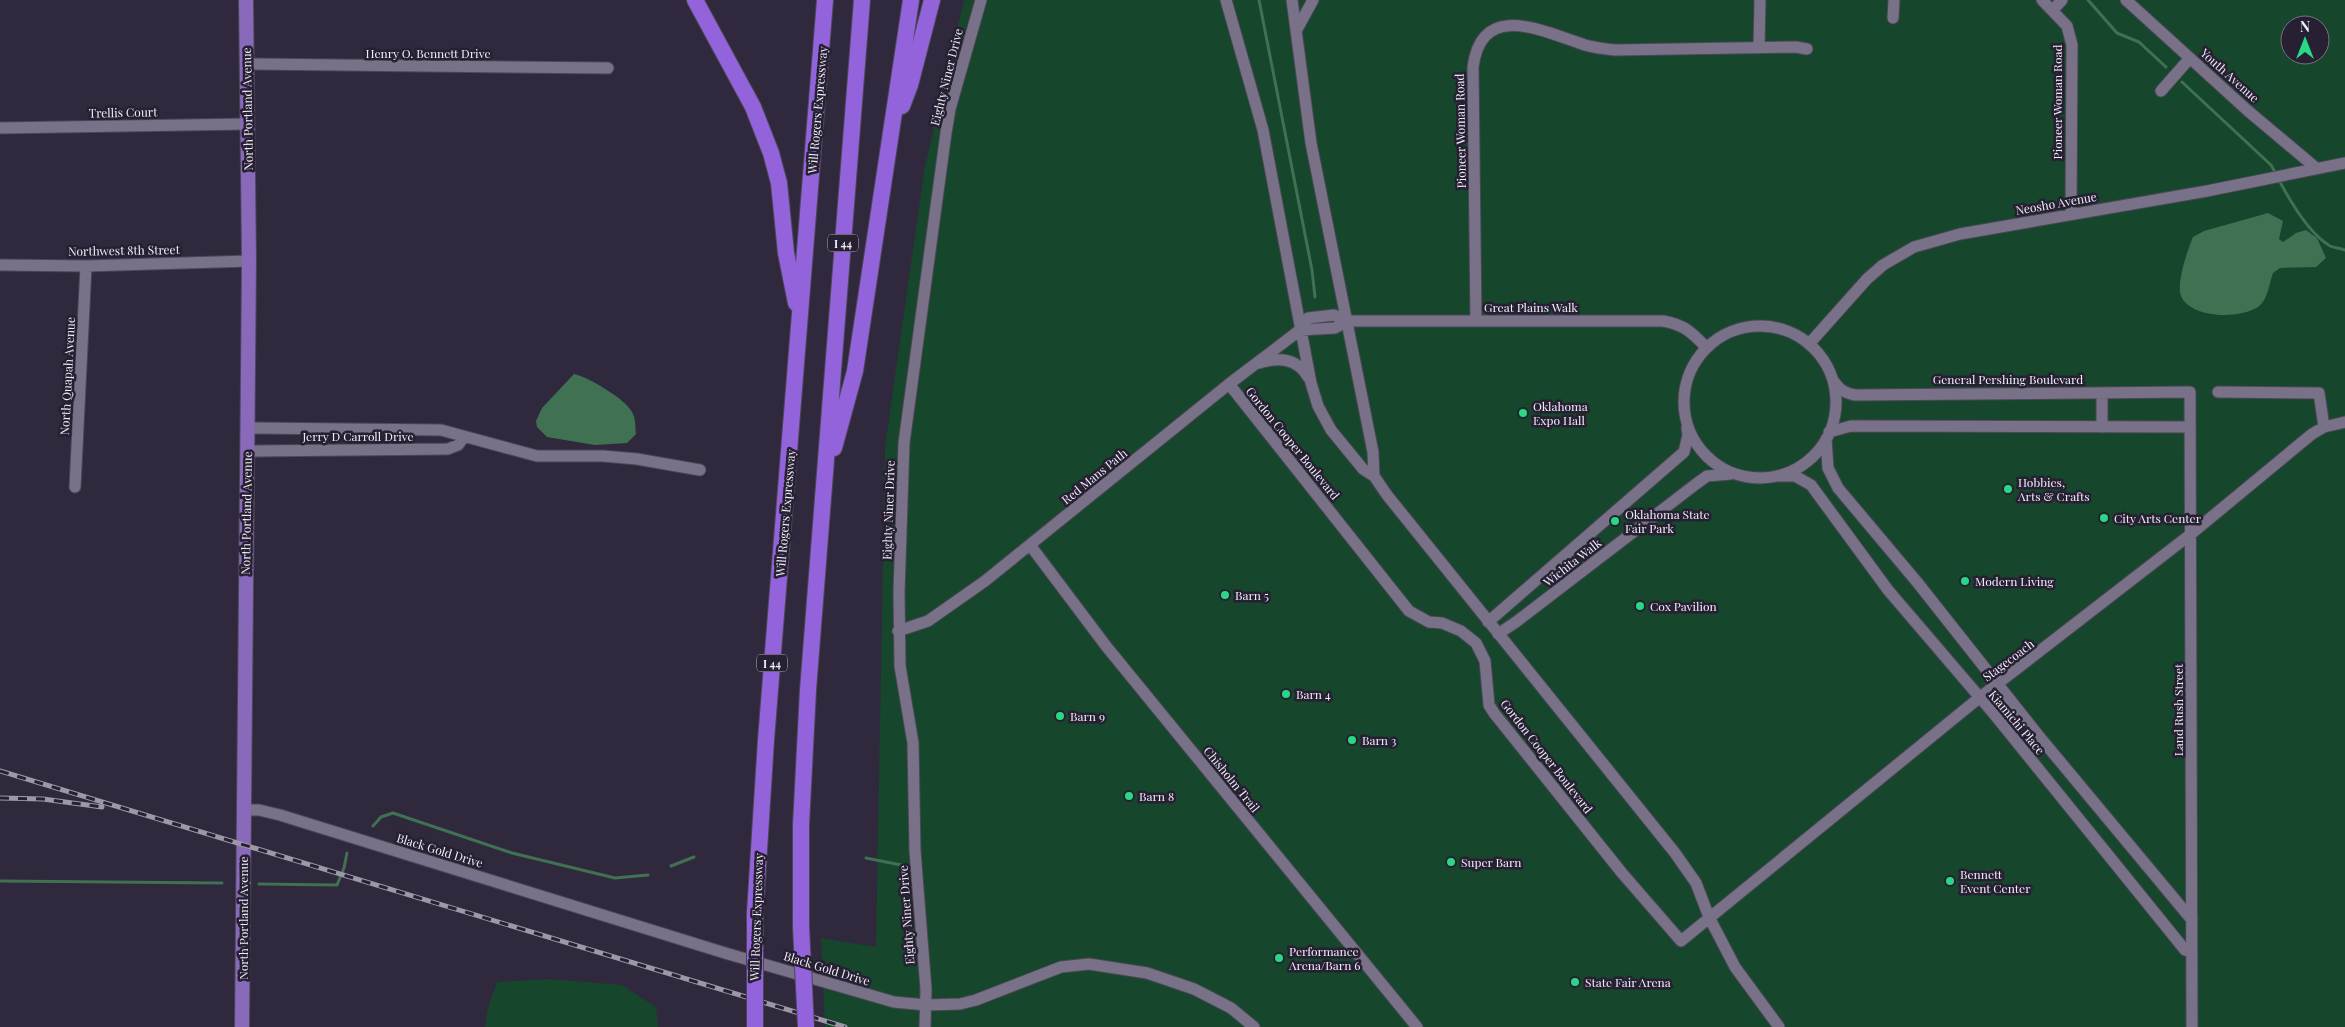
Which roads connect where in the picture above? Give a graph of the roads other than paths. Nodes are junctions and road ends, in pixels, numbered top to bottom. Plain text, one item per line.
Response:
1 (246, 0) edge
2 (694, 0) edge
3 (825, 0) edge
4 (862, 0) edge
5 (911, 0) edge
6 (932, 0) edge
7 (981, 0) edge
8 (1226, 0) edge
9 (1292, 0) edge
10 (1313, 0) edge
11 (1760, 0) edge
12 (1894, 0) edge
13 (2042, 0) edge
14 (2062, 0) edge
15 (2126, 0) edge
16 (2053, 10) junction
17 (1894, 18) dead end
18 (1296, 31) junction
19 (1759, 48) junction
20 (1807, 48) dead end
21 (2190, 58) junction
22 (247, 64) junction
23 (608, 68) dead end
24 (2160, 91) dead end
25 (247, 124) junction
26 (0, 128) edge
27 (890, 139) junction
28 (2345, 163) edge
29 (2316, 168) junction
30 (2071, 214) junction
31 (249, 261) junction
32 (0, 265) edge
33 (86, 266) junction
34 (1347, 321) junction
35 (1476, 321) junction
36 (800, 322) junction
37 (1300, 330) junction
38 (1810, 344) junction
39 (1706, 347) junction
40 (1253, 365) junction
41 (1833, 380) junction
42 (1311, 383) junction
43 (1229, 384) junction
44 (2190, 392) joint
45 (2218, 392) dead end
46 (2102, 393) junction
47 (1686, 421) junction
48 (2345, 422) edge
49 (2102, 427) junction
50 (2190, 427) junction
51 (2324, 427) junction
52 (247, 428) junction
53 (328, 429) junction
54 (392, 430) junction
55 (1828, 436) junction
56 (464, 437) junction
57 (328, 450) junction
58 (393, 450) junction
59 (247, 451) junction
60 (700, 470) dead end
61 (1740, 475) junction
62 (1374, 476) junction
63 (1777, 476) junction
64 (824, 486) junction
65 (75, 487) dead end
66 (2191, 534) junction
67 (1030, 545) junction
68 (1488, 622) junction
69 (898, 631) junction
70 (1498, 634) junction
71 (1999, 686) junction
72 (1979, 698) junction
73 (243, 810) junction
74 (1709, 917) junction
75 (2192, 920) junction
76 (2192, 952) junction
77 (926, 1005) junction
78 (242, 1027) edge
79 (755, 1027) edge
80 (806, 1027) edge
81 (926, 1027) edge
82 (1254, 1027) edge
83 (1417, 1027) edge
84 (1779, 1027) edge
85 (2192, 1027) edge

1 - 22 main road, North Portland Avenue
2 - 36 highway
3 - 36 highway, Will Rogers Expressway / I 44
4 - 64 highway, I 44
5 - 27 highway
6 - 27 highway
7 - 69 street, Eighty Niner Drive
8 - 37 street
9 - 18 street
10 - 18 street
11 - 19 street
12 - 17 street
13 - 16 street, Pioneer Woman Road
14 - 16 street
15 - 21 street, Youth Avenue
16 - 30 street, Pioneer Woman Road
18 - 34 street
19 - 20 street, Pioneer Woman Road
19 - 35 street, Pioneer Woman Road
21 - 24 street
21 - 29 street, Youth Avenue
22 - 23 street, Henry O. Bennett Drive
22 - 25 main road, North Portland Avenue
25 - 26 street, Trellis Court
25 - 31 main road, North Portland Avenue
27 - 64 highway
28 - 29 street, Neosho Avenue
29 - 30 street, Neosho Avenue
30 - 38 street, Neosho Avenue
31 - 33 street, Northwest 8th Street
31 - 52 main road, North Portland Avenue
32 - 33 street, Northwest 8th Street
33 - 65 street, North Quapah Avenue
34 - 35 street, Great Plains Walk
34 - 37 street, Great Plains Walk
34 - 62 street
35 - 39 street, Great Plains Walk
36 - 79 highway, Will Rogers Expressway / I 44, bridge
37 - 40 street, Red Mans Path
37 - 42 street
38 - 39 street
38 - 41 street
39 - 47 street
40 - 42 street
40 - 43 street, Red Mans Path
41 - 46 street, General Pershing Boulevard
41 - 55 street
42 - 62 street
43 - 67 street, Red Mans Path
43 - 74 street, Gordon Cooper Boulevard
44 - 46 street, General Pershing Boulevard
44 - 50 street, Land Rush Street
45 - 51 street
46 - 49 street
47 - 61 street
47 - 68 street, Wichita Walk
48 - 51 street
49 - 50 street
49 - 55 street
50 - 66 street, Land Rush Street
51 - 66 street, Stagecoach
52 - 53 street, Jerry D Carroll Drive
52 - 59 main road, North Portland Avenue
53 - 54 street, Jerry D Carroll Drive
53 - 57 street
54 - 56 street, Jerry D Carroll Drive
54 - 58 street
55 - 63 street
55 - 71 street, Kiamichi Place
56 - 58 street, Jerry D Carroll Drive
56 - 60 street, Jerry D Carroll Drive
57 - 58 street, Jerry D Carroll Drive
57 - 59 street, Jerry D Carroll Drive
59 - 73 main road, North Portland Avenue
61 - 63 street
61 - 70 street, Wichita Walk
62 - 68 street
63 - 72 street, Kiamichi Place
64 - 80 highway, I 44, bridge
66 - 71 street, Stagecoach
66 - 75 street, Land Rush Street
67 - 69 street, Red Mans Path
67 - 83 street, Chisholm Trail
68 - 70 street
69 - 77 street, Eighty Niner Drive
70 - 74 street
71 - 72 street, Stagecoach
71 - 75 street, Kiamichi Place
72 - 74 street, Stagecoach
72 - 76 street, Kiamichi Place
73 - 77 street, Black Gold Drive
73 - 78 main road, North Portland Avenue
74 - 84 street
75 - 76 street, Land Rush Street
76 - 85 street, Land Rush Street
77 - 81 street, Eighty Niner Drive
77 - 82 street, Black Gold Drive

